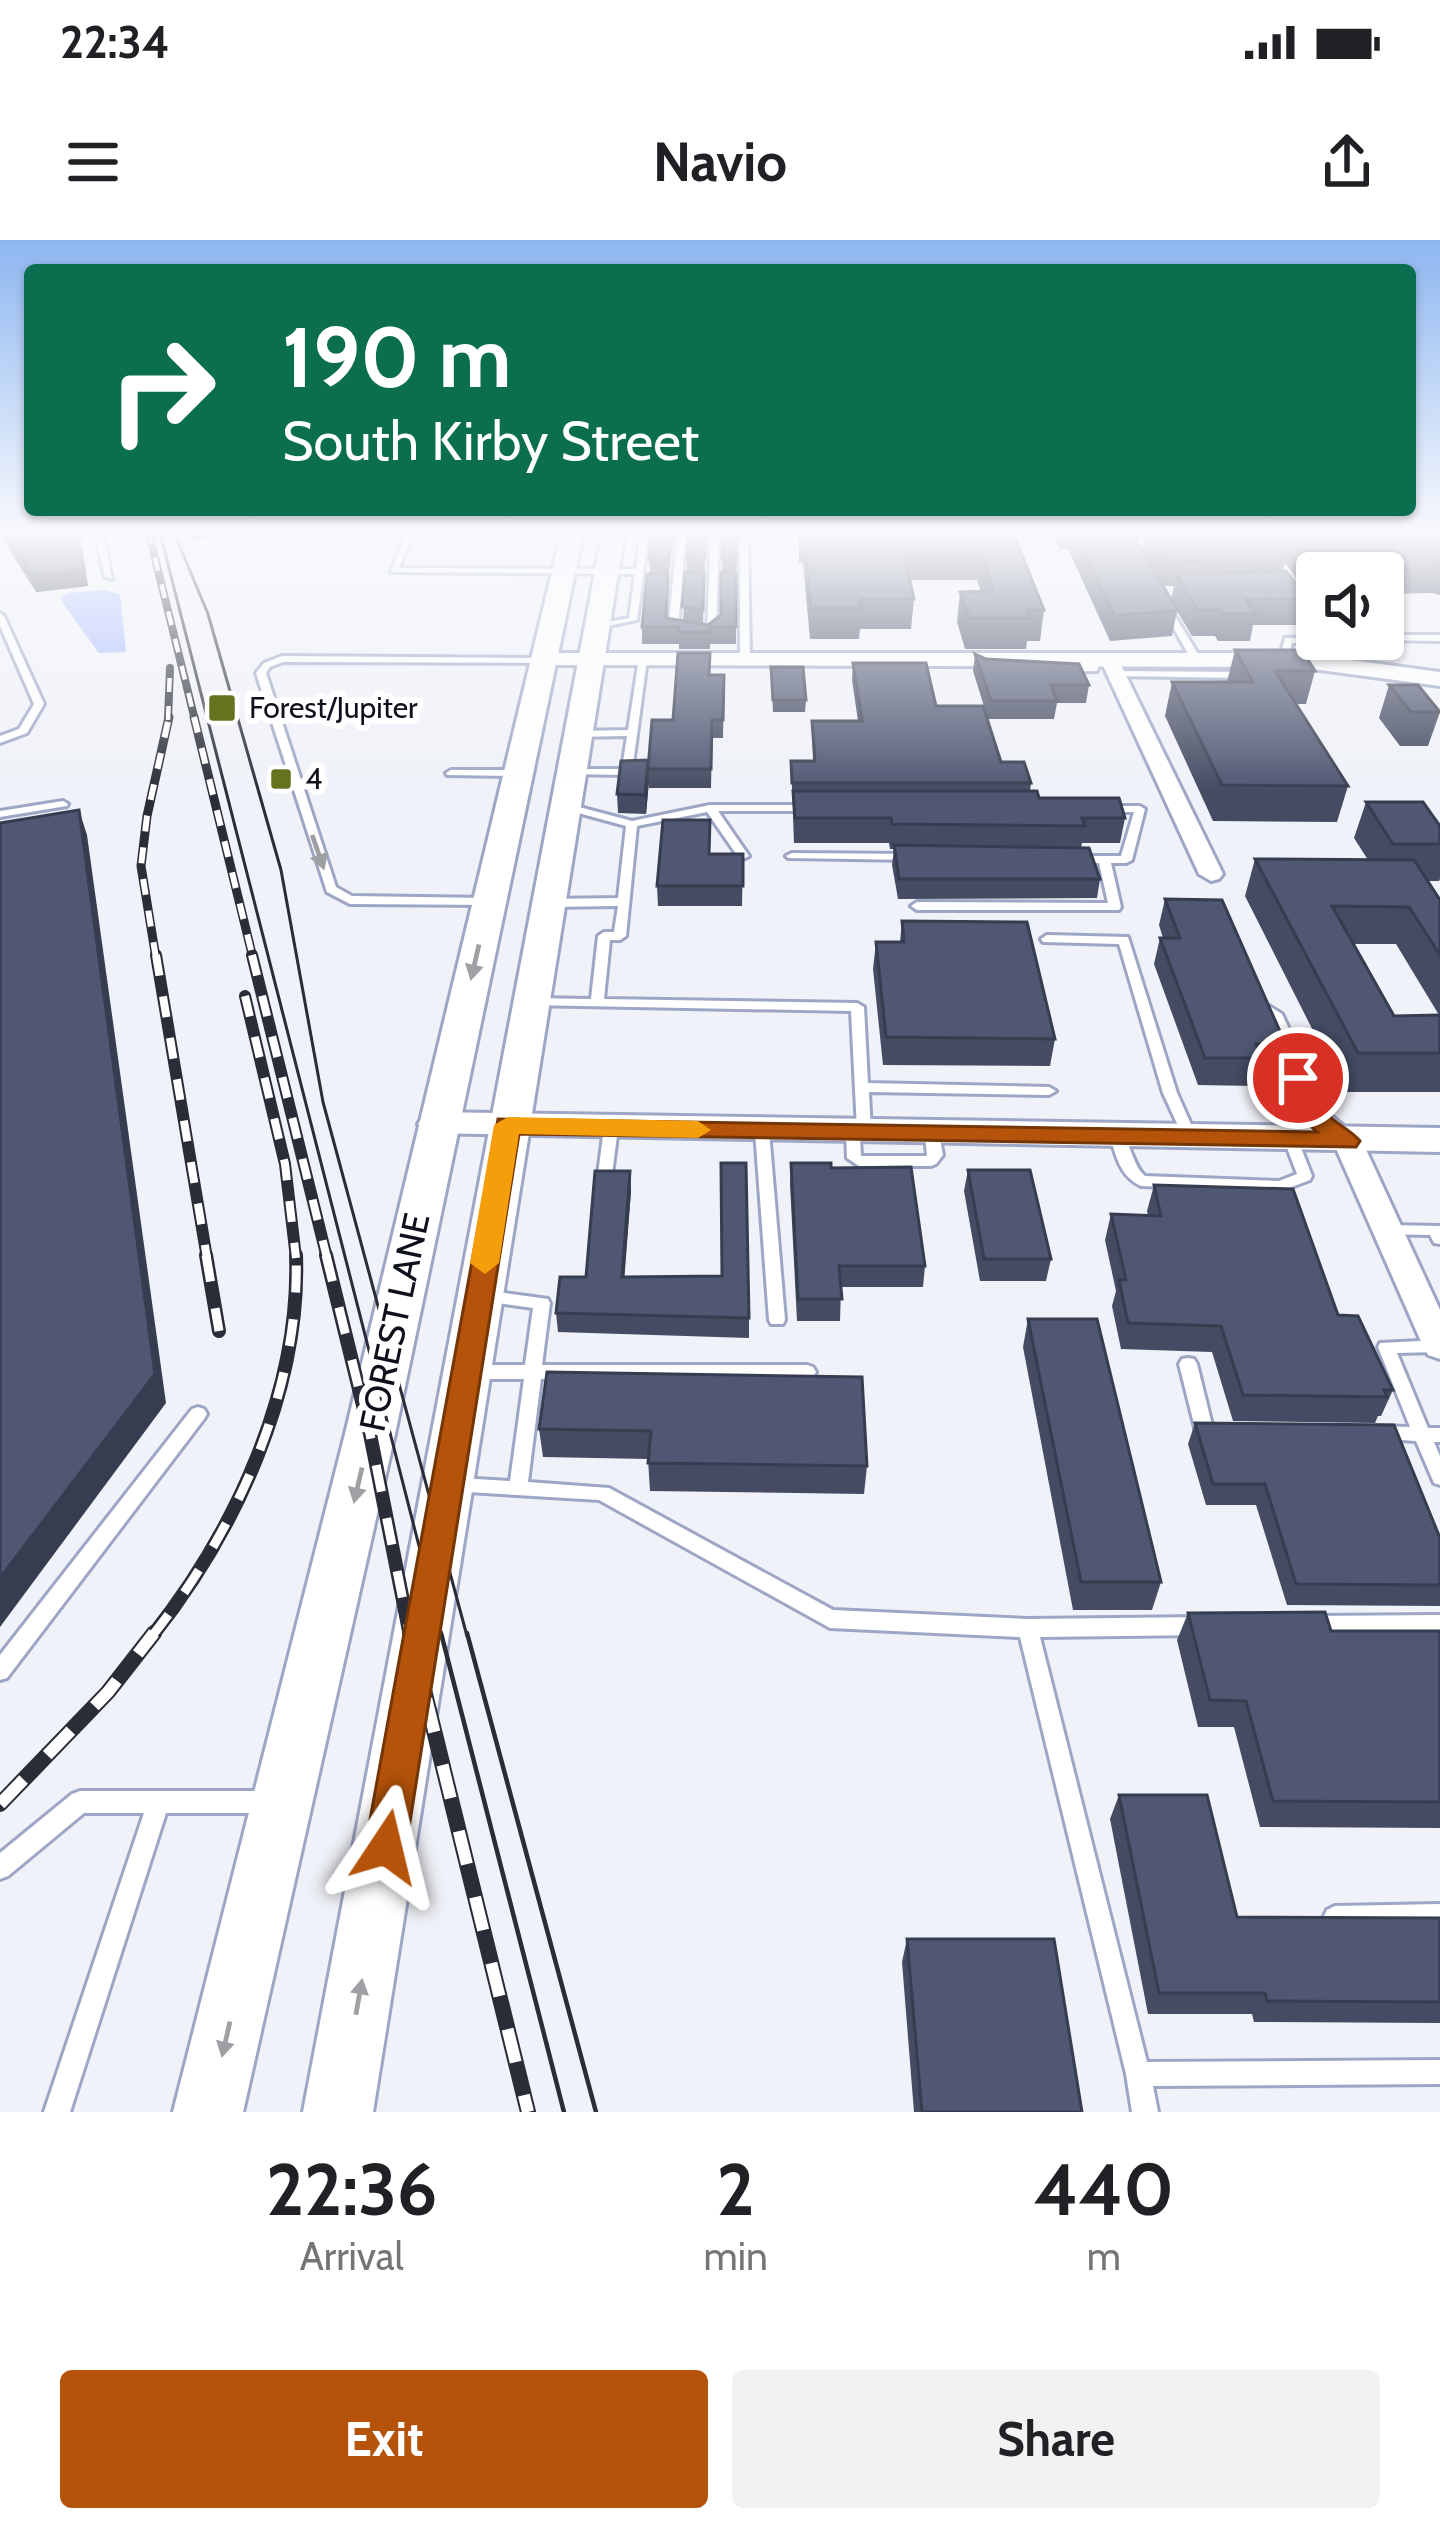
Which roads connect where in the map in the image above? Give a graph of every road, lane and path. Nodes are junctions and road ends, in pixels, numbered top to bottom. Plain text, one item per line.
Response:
1 (1, 617) edge
2 (553, 617) edge
3 (598, 617) edge
4 (633, 617) edge
5 (674, 617) edge
6 (712, 617) edge
7 (744, 617) edge
8 (1172, 617) edge
9 (597, 625) junction
10 (1404, 638) edge
11 (1440, 638) edge
12 (1296, 640) edge
13 (691, 648) junction
14 (1196, 659) junction
15 (545, 660) junction
16 (591, 660) junction
17 (642, 660) junction
18 (745, 660) junction
19 (1277, 660) junction
20 (1107, 664) junction
21 (1440, 679) edge
22 (576, 734) junction
23 (631, 734) junction
24 (0, 740) edge
25 (570, 772) junction
26 (452, 773) dead end
27 (519, 773) junction
28 (63, 804) dead end
29 (564, 806) junction
30 (710, 808) junction
31 (830, 808) edge
32 (1093, 808) edge
33 (0, 814) edge
34 (632, 824) junction
35 (743, 856) edge
36 (793, 856) dead end
37 (936, 858) edge
38 (1056, 859) edge
39 (1104, 860) junction
40 (1211, 874) dead end
41 (489, 902) junction
42 (624, 902) junction
43 (547, 903) junction
44 (917, 905) dead end
45 (1047, 939) dead end
46 (1254, 980) edge
47 (530, 1002) junction
48 (597, 1002) junction
49 (862, 1088) junction
50 (1049, 1091) dead end
51 (437, 1124) junction
52 (508, 1125) junction
53 (611, 1128) junction
54 (762, 1131) junction
55 (858, 1133) junction
56 (1118, 1137) junction
57 (1190, 1138) junction
58 (1292, 1140) junction
59 (1440, 1140) edge
60 (1347, 1141) junction
61 (604, 1174) edge
62 (1388, 1230) junction
63 (1440, 1239) edge
64 (479, 1296) junction
65 (777, 1320) dead end
66 (1436, 1330) edge
67 (1188, 1364) dead end
68 (467, 1371) junction
69 (534, 1372) junction
70 (806, 1372) edge
71 (198, 1414) dead end
72 (1227, 1432) edge
73 (1361, 1433) edge
74 (1430, 1434) edge
75 (1440, 1478) edge
76 (448, 1485) junction
77 (518, 1489) junction
78 (1440, 1624) edge
79 (1280, 1625) edge
80 (1234, 1626) edge
81 (1028, 1628) junction
82 (0, 1671) edge
83 (158, 1802) junction
84 (282, 1802) junction
85 (0, 1868) edge
86 (1440, 1916) edge
87 (1312, 1918) edge
88 (1440, 2072) edge
89 (1138, 2074) junction
90 (57, 2112) edge
91 (208, 2112) edge
92 (338, 2112) edge
93 (1145, 2112) edge

1 - 24 lane
2 - 15 main road, FOREST LANE
3 - 9 main road, FOREST LANE
4 - 9 lane
5 - 13 lane
6 - 13 lane
7 - 18 lane
8 - 14 lane
9 - 16 main road, FOREST LANE
10 - 11 lane
12 - 19 lane
13 - 17 street
13 - 18 street
14 - 19 street
14 - 20 street
15 - 16 street
15 - 27 main road, FOREST LANE
15 -> 41 lane
16 - 17 street
16 - 22 main road, FOREST LANE
17 - 23 lane
18 - 20 street
19 - 20 lane
19 - 21 street
20 - 40 street
22 - 23 lane
22 - 25 main road, FOREST LANE
23 - 25 lane
25 - 27 main road
25 - 29 main road, FOREST LANE
26 - 27 lane
27 - 41 main road, FOREST LANE
28 - 33 lane
29 - 34 lane
29 - 43 main road, FOREST LANE
30 - 31 lane
30 - 34 lane
30 - 35 lane
32 - 39 lane
34 - 42 lane
36 - 37 lane
38 - 39 lane
39 - 44 lane
41 - 43 main road
41 -> 51 main road, FOREST LANE
42 - 43 lane
42 - 48 lane
43 - 47 main road, FOREST LANE
45 - 57 lane
46 - 60 street
47 - 48 lane
47 - 52 main road, FOREST LANE
48 - 49 lane
49 - 50 lane
49 - 55 lane
51 - 52 street
51 -> 84 main road, FOREST LANE
52 - 53 street
52 - 64 main road, FOREST LANE
53 - 54 street
53 - 61 lane
54 - 55 street
54 - 65 lane
55 - 56 street
56 - 57 street
56 - 58 lane
57 - 58 street
58 - 60 street
59 - 60 street
60 - 62 street
62 - 63 lane
62 - 66 street
64 - 68 main road, FOREST LANE
64 - 69 lane
66 - 74 lane
67 - 72 lane
68 - 69 lane
68 - 76 main road, FOREST LANE
69 - 70 lane
69 - 77 lane
71 - 82 lane
73 - 74 lane
74 - 75 lane
76 - 77 lane
92 -> 76 main road, FOREST LANE
77 - 81 lane
78 - 79 lane
80 - 81 lane
81 - 89 lane
83 - 84 lane
83 - 85 lane
83 - 90 lane
84 -> 91 main road, FOREST LANE
86 - 87 lane
88 - 89 lane
89 - 93 lane

